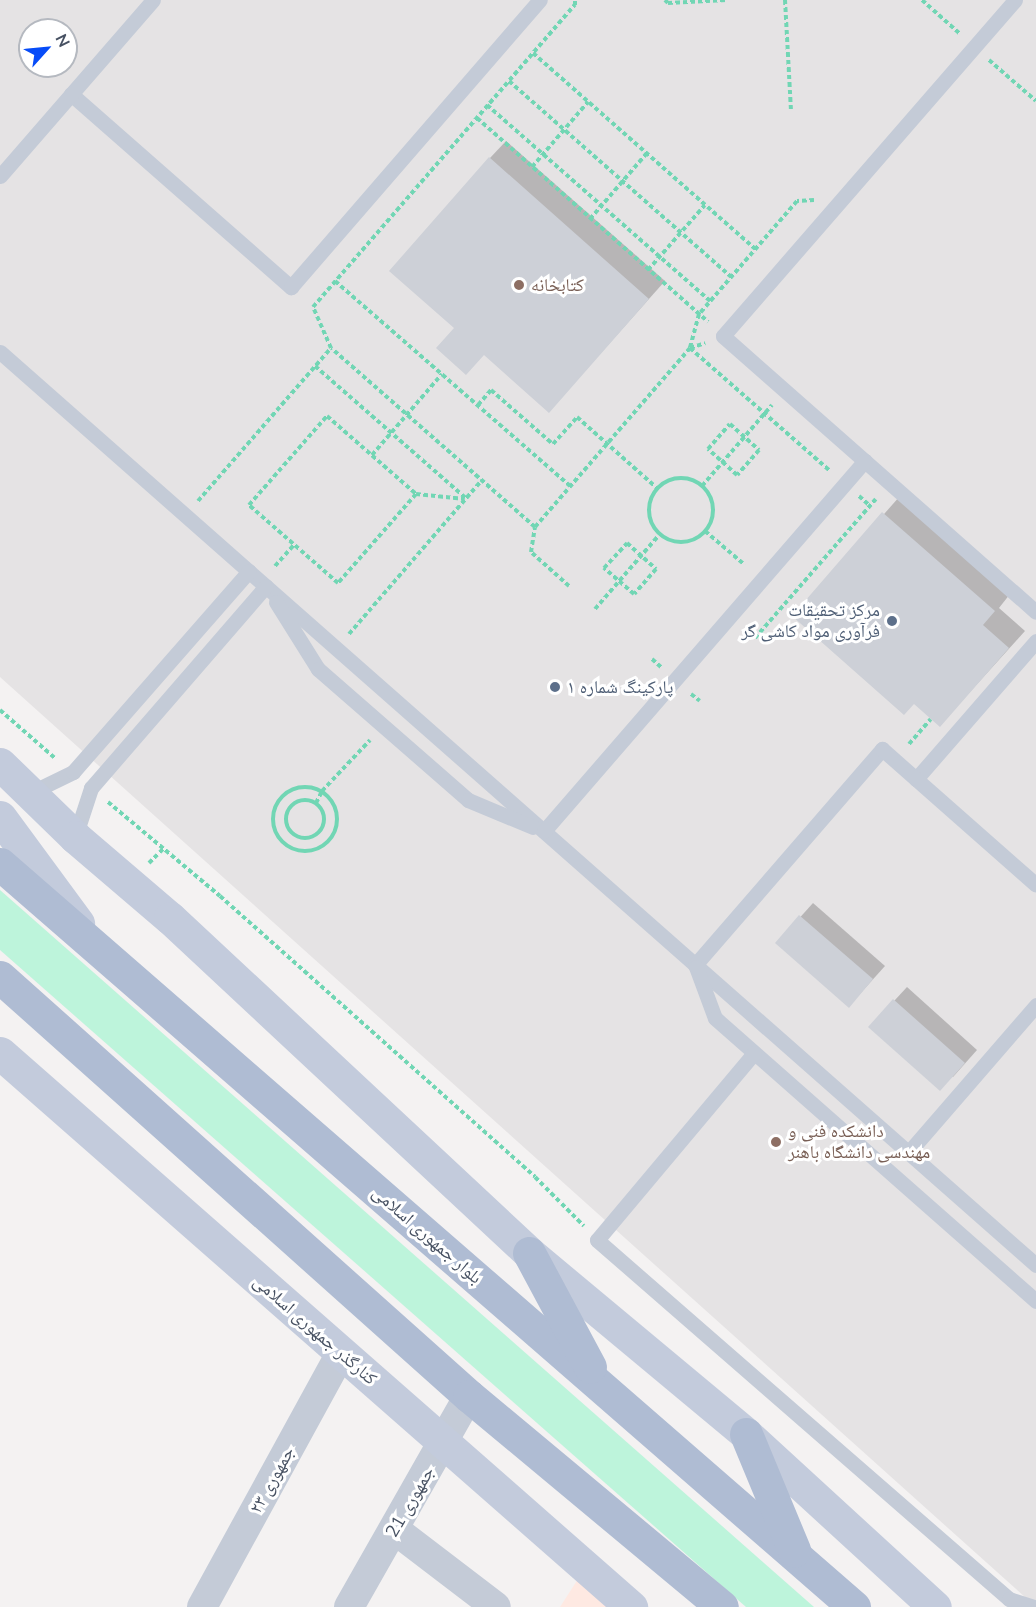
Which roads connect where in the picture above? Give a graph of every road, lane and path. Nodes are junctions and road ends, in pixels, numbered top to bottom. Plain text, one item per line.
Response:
1 (153, 0) edge
2 (540, 0) edge
3 (575, 0) edge
4 (665, 0) edge
5 (727, 0) edge
6 (785, 0) edge
7 (1015, 0) edge
8 (533, 53) junction
9 (509, 81) junction
10 (71, 94) junction
11 (588, 102) junction
12 (488, 105) junction
13 (791, 111) dead end
14 (477, 118) junction
15 (564, 130) junction
16 (647, 153) junction
17 (543, 154) junction
18 (532, 167) junction
19 (0, 176) edge
20 (623, 181) junction
21 (844, 197) junction
22 (705, 205) junction
23 (601, 206) junction
24 (590, 219) junction
25 (681, 233) junction
26 (755, 249) junction
27 (660, 257) junction
28 (648, 270) junction
29 (731, 277) junction
30 (335, 281) junction
31 (710, 301) junction
32 (699, 314) junction
33 (723, 336) junction
34 (331, 348) junction
35 (690, 348) junction
36 (0, 352) edge
37 (315, 366) junction
38 (442, 374) junction
39 (785, 390) junction
40 (478, 405) junction
41 (765, 413) junction
42 (406, 415) junction
43 (391, 433) junction
44 (745, 437) junction
45 (607, 444) junction
46 (372, 455) junction
47 (866, 461) junction
48 (722, 463) junction
49 (482, 480) junction
50 (890, 483) junction
51 (845, 484) junction
52 (570, 486) junction
53 (702, 486) junction
54 (658, 489) junction
55 (416, 494) junction
56 (466, 499) junction
57 (870, 506) junction
58 (186, 516) junction
59 (535, 527) junction
60 (705, 531) junction
61 (660, 534) junction
62 (295, 544) junction
63 (642, 555) junction
64 (745, 566) dead end
65 (249, 571) junction
66 (619, 581) junction
67 (263, 584) junction
68 (569, 586) dead end
69 (596, 609) dead end
70 (1036, 612) edge
71 (755, 638) dead end
72 (1036, 641) edge
73 (336, 648) junction
74 (0, 710) edge
75 (931, 718) dead end
76 (383, 726) junction
77 (894, 760) junction
78 (0, 764) edge
79 (72, 772) junction
80 (916, 779) junction
81 (91, 788) junction
82 (322, 791) junction
83 (30, 793) junction
84 (316, 803) junction
85 (0, 817) edge
86 (544, 831) junction
87 (75, 837) junction
88 (164, 848) junction
89 (0, 864) edge
90 (142, 870) dead end
91 (1036, 885) edge
92 (93, 944) junction
93 (695, 965) junction
94 (0, 977) edge
95 (1036, 1005) edge
96 (0, 1053) edge
97 (754, 1053) junction
98 (908, 1153) junction
99 (597, 1240) junction
100 (530, 1252) junction
101 (1036, 1265) edge
102 (1036, 1301) edge
103 (341, 1353) junction
104 (600, 1385) junction
105 (469, 1396) junction
106 (746, 1434) junction
107 (444, 1442) junction
108 (394, 1529) junction
109 (797, 1557) junction
110 (202, 1607) edge
111 (349, 1607) edge
112 (496, 1607) edge
113 (631, 1607) edge
114 (722, 1607) edge
115 (854, 1607) edge
116 (935, 1607) edge
117 (1032, 1607) edge

1 - 10 lane
2 - 10 lane
3 - 8 path
4 - 5 path
6 - 13 path
7 - 21 lane
8 - 9 path
8 - 11 path
9 - 12 path
9 - 15 path
10 - 19 lane
11 - 15 path
11 - 16 path
12 - 14 path
12 - 17 path
14 - 18 path
14 - 30 path
15 - 17 path
15 - 20 path
16 - 20 path
16 - 22 path
17 - 18 path
17 - 23 path
18 - 24 path
20 - 23 path
20 - 25 path
21 - 26 path
21 - 33 lane
22 - 25 path
22 - 26 path
23 - 24 path
23 - 27 path
24 - 28 path
25 - 27 path
25 - 29 path
26 - 29 path
27 - 28 path
27 - 31 path
28 - 32 path
29 - 31 path
30 - 34 path
30 - 38 path
31 - 32 path
32 - 33 path
32 - 35 path
33 - 35 path
33 - 39 lane
34 - 37 path
34 - 42 path
35 - 41 path
35 - 45 path
36 - 58 lane
37 - 43 path
37 - 58 path
38 - 40 path
38 - 42 path
39 - 41 path
39 - 47 lane
40 - 45 path
40 - 52 path
41 - 44 path
41 - 51 path
42 - 43 path
42 - 49 path
43 - 46 path
43 - 56 path
44 - 48 path
44 - 48 path
44 - 48 path
45 - 52 path
45 - 54 path
46 - 55 path
46 - 62 path
47 - 50 lane
47 - 51 lane
48 - 53 path
49 - 56 path
49 - 59 path
50 - 57 path
50 - 70 lane
51 - 57 path
51 - 86 lane
52 - 59 path
53 - 54 path
53 - 60 path
54 - 61 path
55 - 56 path
55 - 62 path
56 - 73 path
57 - 71 path
58 - 65 lane
59 - 68 path
60 - 61 path
60 - 64 path
61 - 63 path
62 - 67 path
63 - 66 path
63 - 66 path
63 - 66 path
65 - 67 lane
65 - 79 lane
66 - 69 path
67 - 73 lane
67 - 76 lane
67 - 81 lane
72 - 80 lane
73 - 86 lane
74 - 79 path
75 - 77 path
76 - 82 path
76 - 86 lane
77 - 80 lane
77 - 93 lane
78 - 83 street
79 - 83 lane
80 - 91 lane
81 - 87 lane
81 - 88 path
82 - 82 path
82 - 84 path
83 - 87 street
84 - 84 path
85 - 92 street
86 - 93 lane
87 - 100 street
88 - 90 path
88 - 99 path
89 - 92 main road, بلوار جمهوری اسلامی
92 - 104 main road, بلوار جمهوری اسلامی
93 - 97 lane
93 - 98 lane
94 - 105 main road
95 - 98 lane
96 - 103 street, کنارگذر جمهوری اسلامی
97 - 99 lane
97 - 102 lane
98 - 101 lane
99 - 117 lane
100 - 104 main road
100 - 106 street
103 - 107 street, کنارگذر جمهوری اسلامی
103 - 110 street, ۲۳ جمهوری
104 - 109 main road, بلوار جمهوری اسلامی
105 - 107 street, جمهوری 21
105 - 114 main road
106 - 109 main road
106 - 116 street
107 - 108 street, جمهوری 21
107 - 113 street, کنارگذر جمهوری اسلامی
108 - 111 street, جمهوری 21
108 - 112 street
109 - 115 main road, بلوار جمهوری اسلامی

